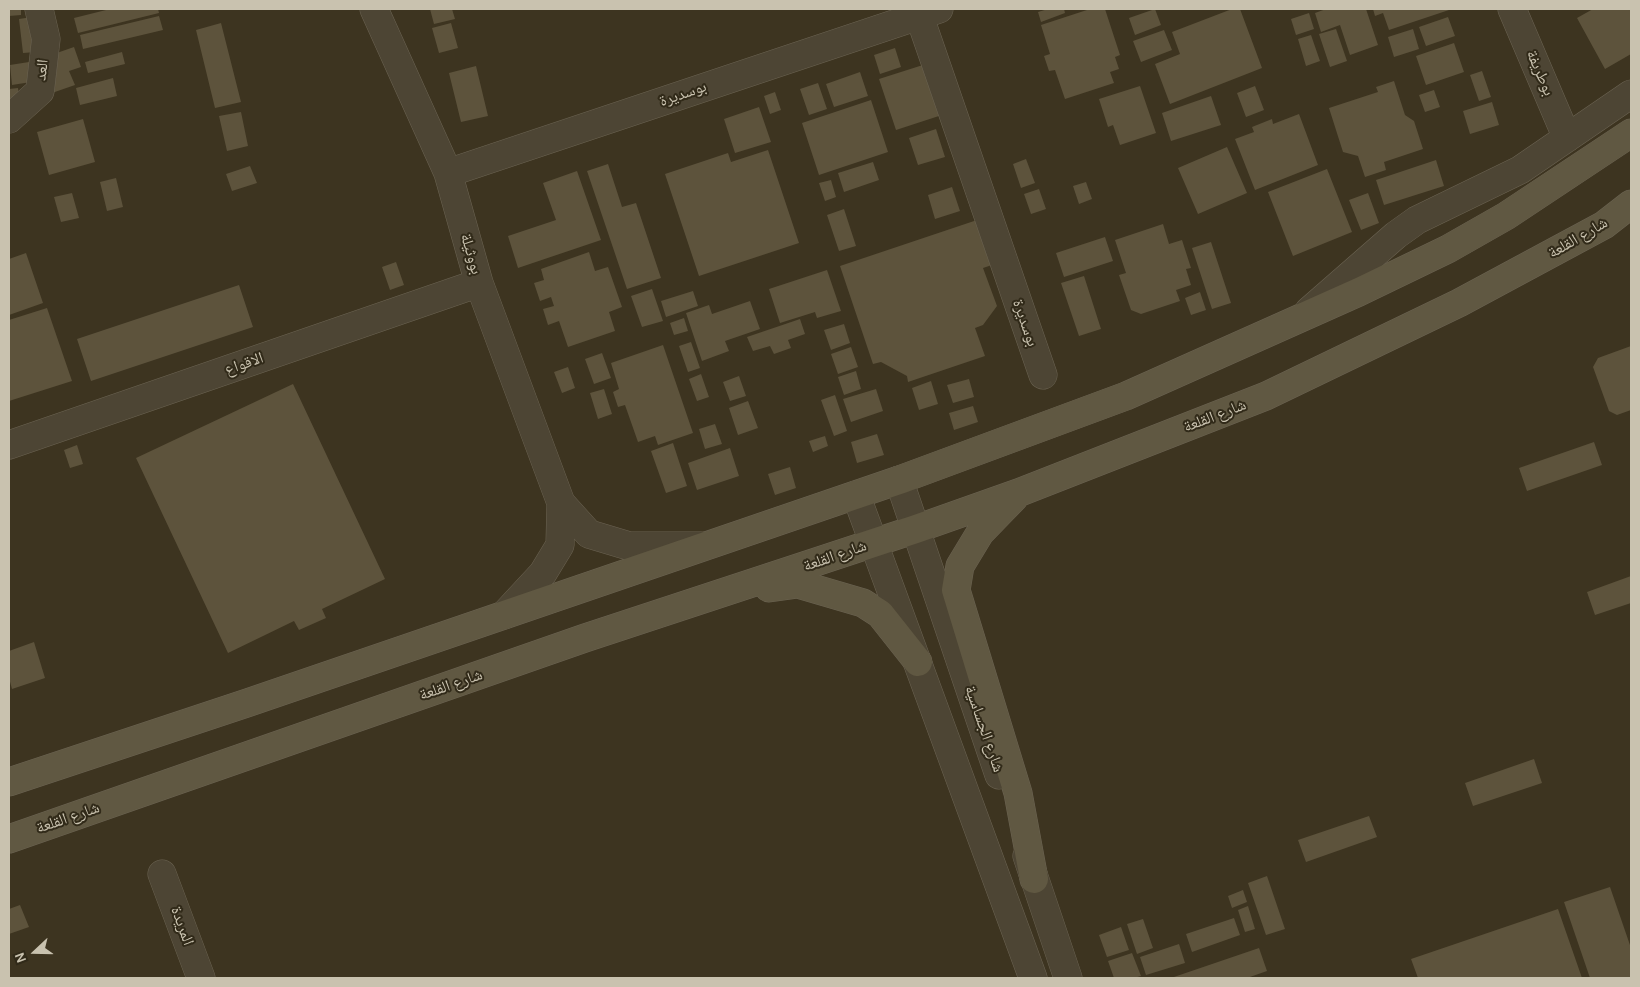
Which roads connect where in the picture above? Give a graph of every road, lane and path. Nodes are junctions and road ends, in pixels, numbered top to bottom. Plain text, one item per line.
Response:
1 (39, 9) edge
2 (374, 9) edge
3 (1512, 9) edge
4 (929, 12) edge
5 (1631, 94) edge
6 (9, 119) edge
7 (1631, 133) edge
8 (1567, 138) junction
9 (448, 173) junction
10 (1631, 204) edge
11 (478, 282) junction
12 (1299, 320) junction
13 (1043, 375) dead end
14 (9, 445) edge
15 (899, 480) junction
16 (1018, 493) junction
17 (856, 495) junction
18 (561, 503) junction
19 (916, 529) junction
20 (872, 544) junction
21 (704, 546) junction
22 (716, 596) junction
23 (504, 615) junction
24 (918, 662) junction
25 (9, 782) edge
26 (9, 839) edge
27 (162, 874) dead end
28 (1034, 879) junction
29 (201, 978) edge
30 (1033, 978) edge
31 (1068, 978) edge

1 - 6 street, العد
2 - 9 street, بووثيلة
3 - 8 street, بوطريفة
4 - 9 street, بوسديرة
4 - 13 street, بوسديرة
5 - 8 street
7 - 12 main road
8 - 12 street
9 - 11 street, بووثيلة
10 - 16 main road, شارع القلعة
11 - 14 street, الاقواع
11 - 18 street, بووثيلة
12 - 15 main road
15 - 17 main road
15 - 19 street, شارع الجساسية
16 - 19 main road, شارع القلعة
16 - 28 main road
17 - 20 street
17 - 21 main road
18 - 21 street, بووثيلة
18 - 23 street, بووثيلة
19 - 20 main road, شارع القلعة
19 - 28 street, شارع الجساسية
20 - 22 main road, شارع القلعة
20 - 24 street
21 - 23 main road
22 - 24 main road
22 - 26 main road, شارع القلعة
23 - 25 main road
24 - 30 street
27 - 29 street, المريدة
28 - 31 street, شارع الجساسية

